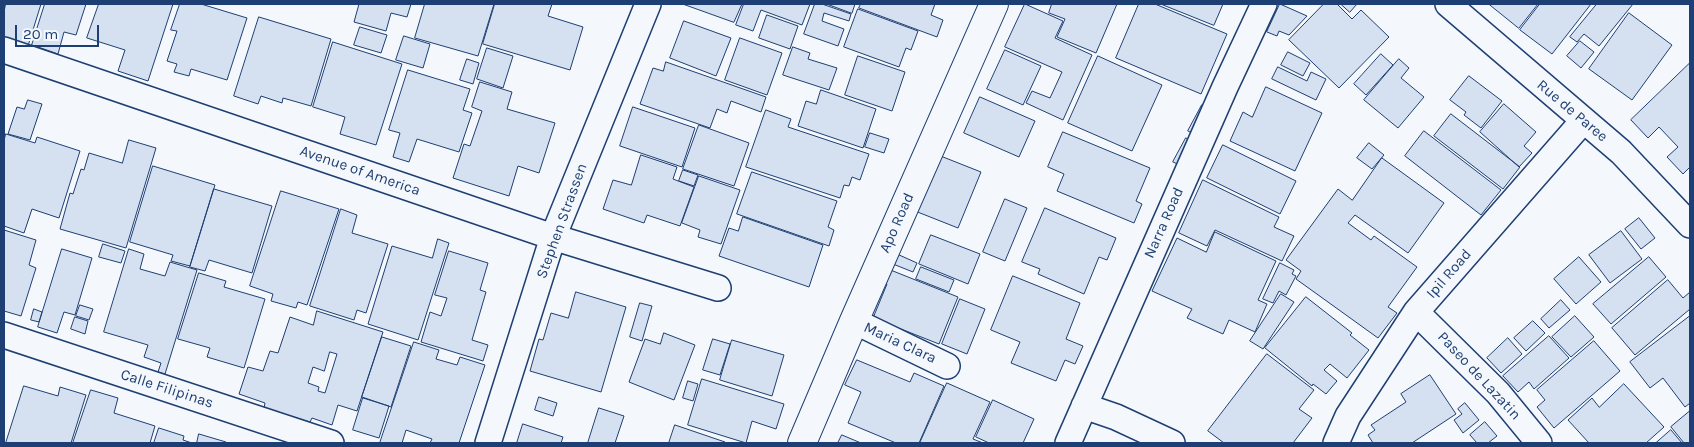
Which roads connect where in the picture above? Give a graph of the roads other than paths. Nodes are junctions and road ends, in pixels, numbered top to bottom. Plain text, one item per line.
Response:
1 (994, 4) edge
2 (1264, 4) edge
3 (1448, 4) edge
4 (644, 5) edge
5 (4, 50) edge
6 (1583, 121) junction
7 (1690, 226) edge
8 (553, 237) junction
9 (718, 288) dead end
10 (1416, 312) junction
11 (854, 321) junction
12 (4, 335) edge
13 (947, 366) dead end
14 (1084, 406) junction
15 (331, 443) edge
16 (488, 443) edge
17 (802, 443) edge
18 (1068, 443) edge
19 (1172, 443) edge
20 (1336, 443) edge
21 (1539, 443) edge

1 - 11 street, Apo Road
2 - 14 street, Narra Road
3 - 6 street, Rue de Paree
4 - 8 street, Stephen Strassen
5 - 8 street, Avenue of America
6 - 7 street, Rue de Paree
6 - 10 street, Ipil Road
8 - 9 street, Avenue of America
8 - 16 street, Stephen Strassen
10 - 20 street, Ipil Road
10 - 21 street, Paseo de Lazatin
11 - 13 street, Maria Clara
11 - 17 street, Apo Road
12 - 15 street, Calle Filipinas
14 - 18 street, Narra Road
14 - 19 street

